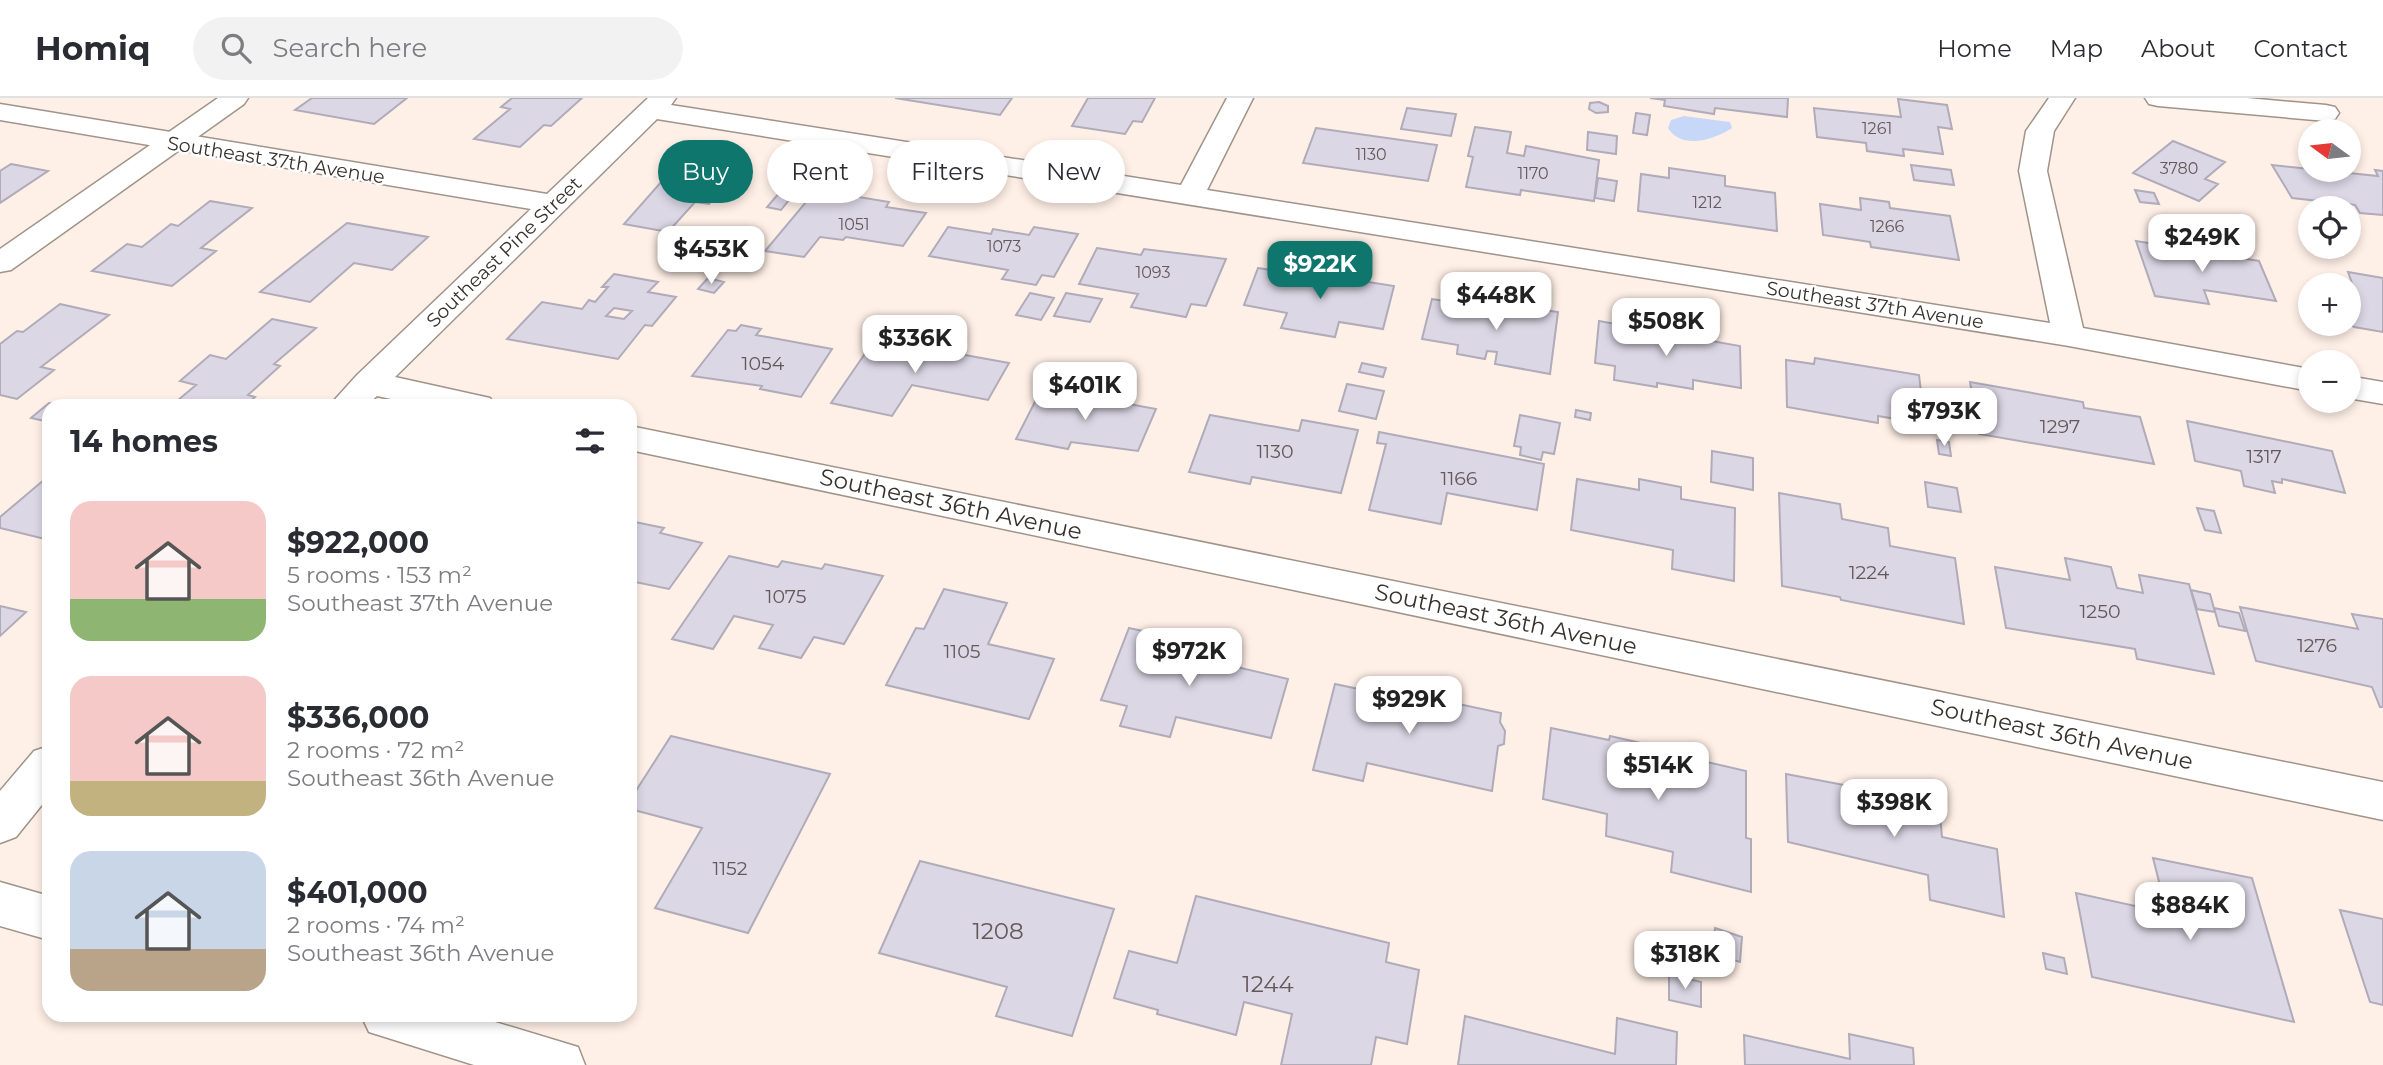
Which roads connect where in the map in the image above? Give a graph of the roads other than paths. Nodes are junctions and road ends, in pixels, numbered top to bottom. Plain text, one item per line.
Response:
1 (235, 98) edge
2 (1240, 98) edge
3 (2062, 98) edge
4 (2158, 98) edge
5 (657, 104) edge
6 (0, 113) edge
7 (2326, 113) dead end
8 (171, 143) junction
9 (1190, 195) junction
10 (553, 204) junction
11 (0, 263) edge
12 (2068, 336) junction
13 (2298, 378) edge
14 (2361, 389) edge
15 (2383, 393) edge
16 (357, 395) edge
17 (401, 399) edge
18 (637, 439) edge
19 (42, 772) edge
20 (2383, 801) edge
21 (0, 823) edge
22 (0, 904) edge
23 (42, 916) edge
24 (410, 1022) edge
25 (560, 1065) edge

1 - 8 street
2 - 9 street
3 - 12 street
4 - 7 street
5 - 9 street, Southeast 37th Avenue
5 - 10 street, Southeast Pine Street
6 - 8 street, Southeast 37th Avenue
8 - 10 street, Southeast 37th Avenue
8 - 11 street
9 - 12 street, Southeast 37th Avenue
10 - 16 street, Southeast Pine Street
12 - 13 street, Southeast 37th Avenue
14 - 15 street
16 - 17 street
18 - 20 street, Southeast 36th Avenue
19 - 21 street
22 - 23 street
24 - 25 street

